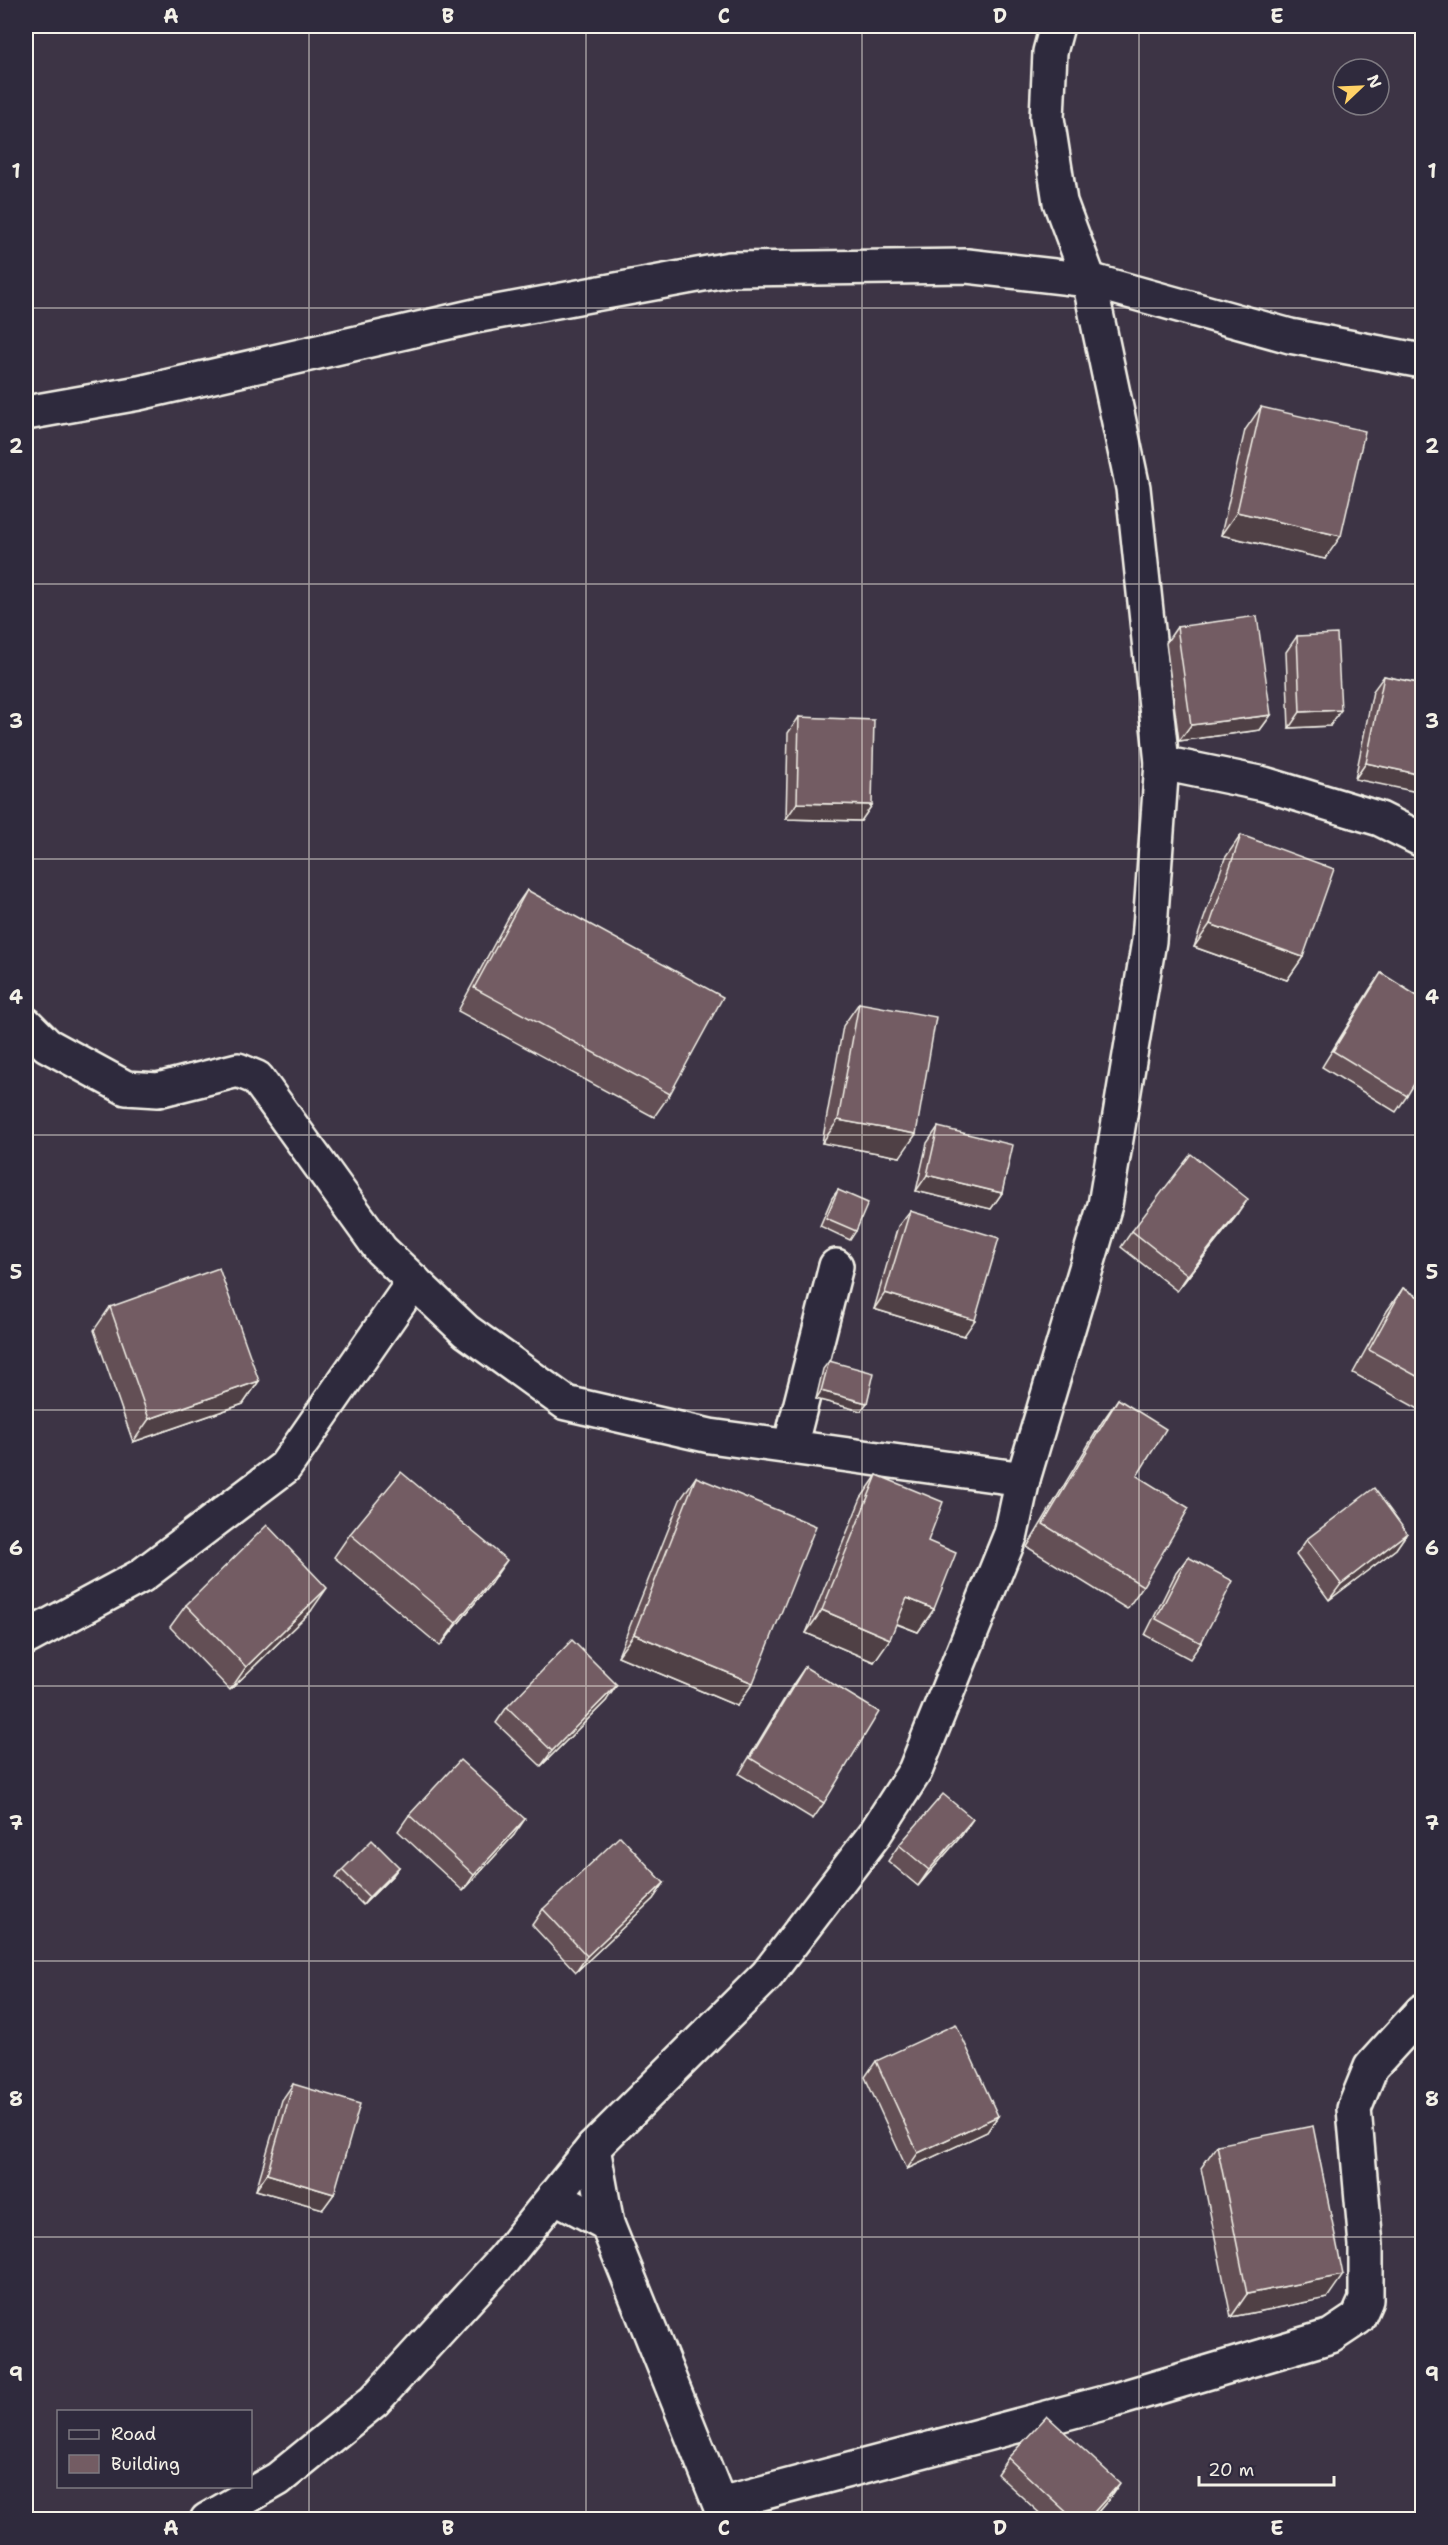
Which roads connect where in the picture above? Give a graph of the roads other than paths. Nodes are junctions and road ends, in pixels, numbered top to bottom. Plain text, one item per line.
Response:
1 (1057, 26) edge
2 (1089, 280) junction
3 (1422, 361) edge
4 (26, 413) edge
5 (1162, 763) junction
6 (1422, 840) edge
7 (26, 1024) edge
8 (836, 1266) dead end
9 (414, 1281) junction
10 (790, 1446) junction
11 (1023, 1479) junction
12 (26, 1638) edge
13 (1422, 2011) edge
14 (593, 2148) junction
15 (554, 2196) junction
16 (607, 2224) junction
17 (723, 2512) edge
18 (207, 2520) edge

1 - 2 street
2 - 3 street
2 - 4 street
2 - 5 street
5 - 6 street
5 - 11 street
7 - 9 street
8 - 10 street
9 - 10 street
9 - 12 street
10 - 11 street
11 - 14 street
13 - 17 street
14 - 15 street
14 - 16 street
15 - 16 street
15 - 18 street
16 - 17 street

